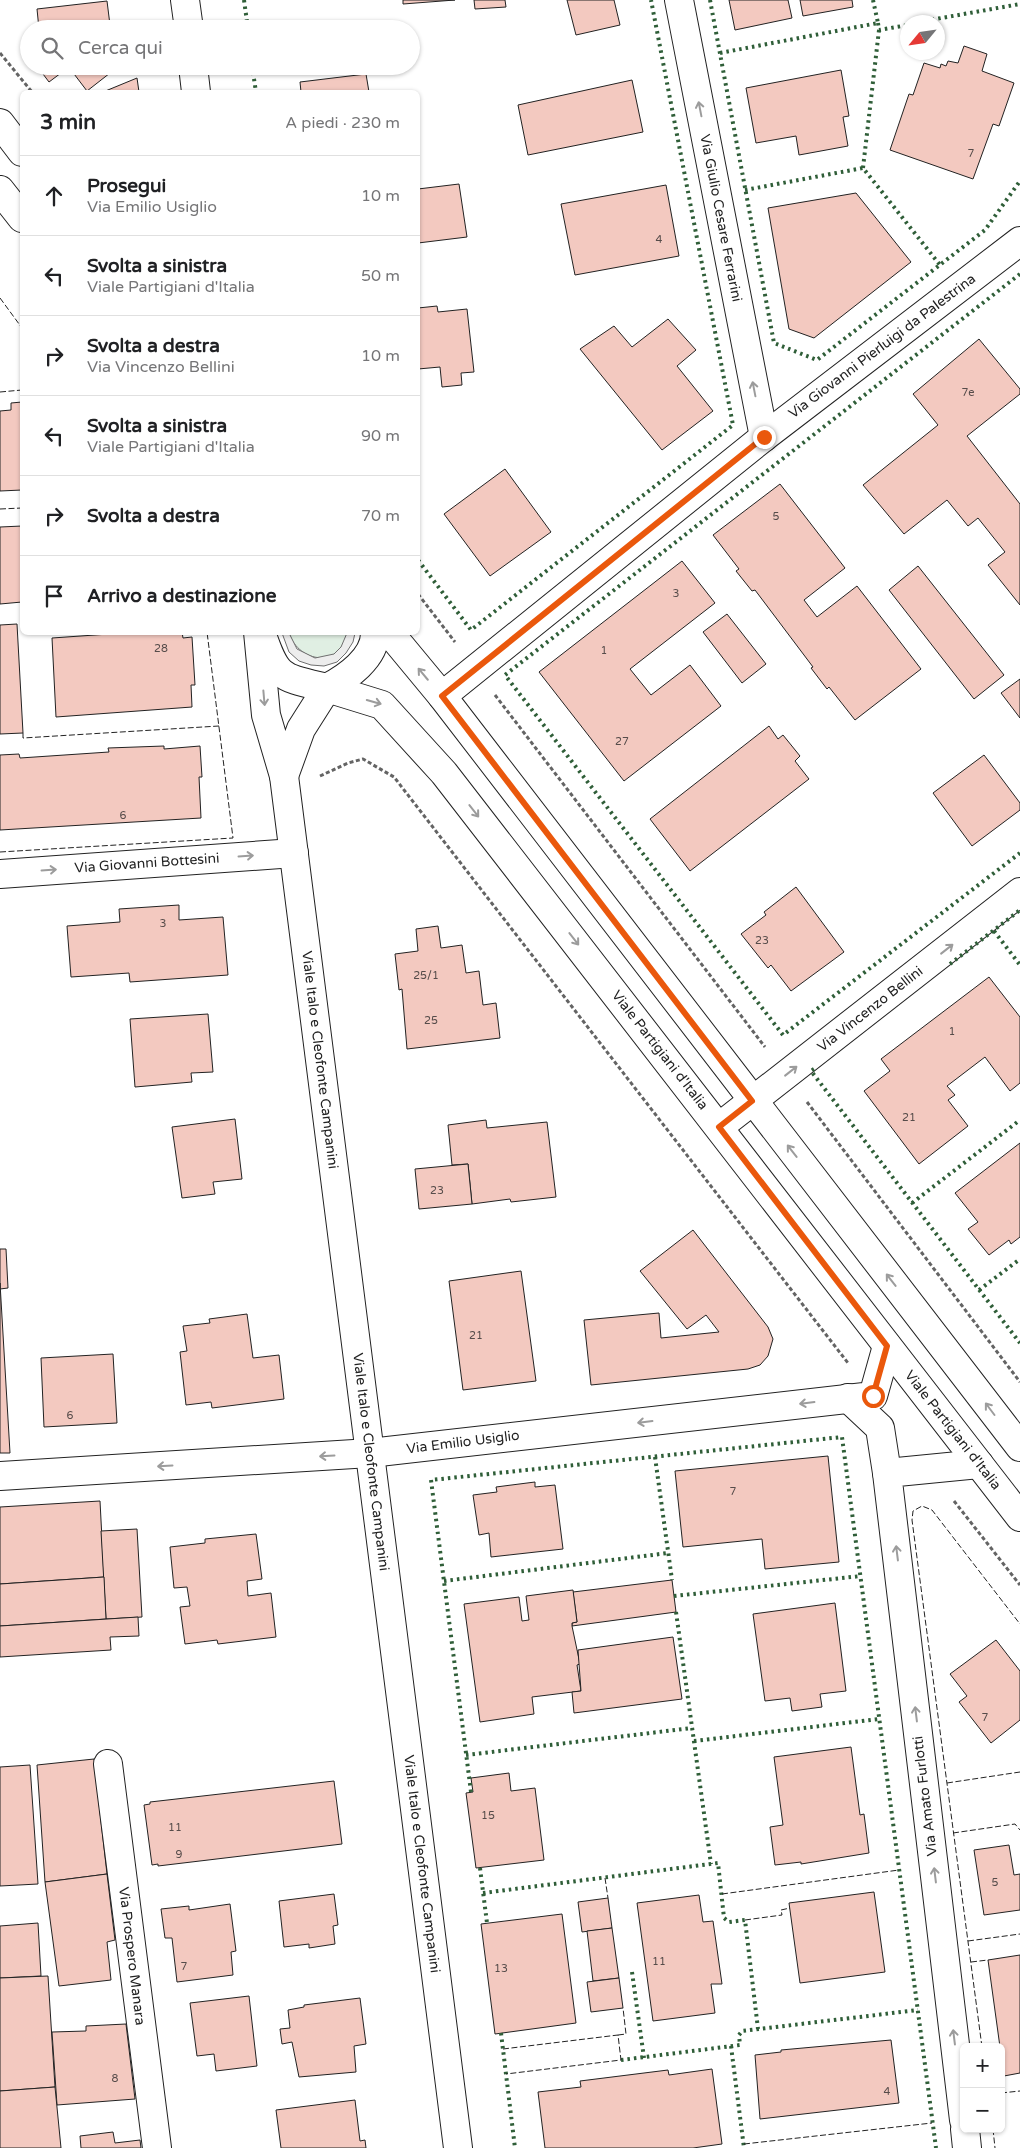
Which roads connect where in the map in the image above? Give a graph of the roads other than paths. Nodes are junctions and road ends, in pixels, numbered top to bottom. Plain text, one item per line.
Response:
1 (185, 0) edge
2 (679, 0) edge
3 (188, 20) edge
4 (194, 75) edge
5 (196, 90) edge
6 (0, 123) edge
7 (20, 149) edge
8 (0, 190) edge
9 (20, 215) edge
10 (1020, 241) edge
11 (764, 437) junction
12 (260, 635) edge
13 (261, 635) edge
14 (375, 635) edge
15 (391, 635) edge
16 (327, 688) junction
17 (442, 696) junction
18 (284, 776) junction
19 (294, 853) junction
20 (0, 874) edge
21 (1020, 892) edge
22 (752, 1101) junction
23 (719, 1127) junction
24 (887, 1346) junction
25 (860, 1397) junction
26 (1020, 1447) edge
27 (370, 1453) junction
28 (979, 1464) junction
29 (887, 1473) junction
30 (0, 1476) edge
31 (1020, 1517) edge
32 (108, 1764) dead end
33 (960, 2088) edge
34 (965, 2133) edge
35 (156, 2148) edge
36 (458, 2148) edge
37 (967, 2148) edge

1 - 3 street
11 -> 2 street, Via Giulio Cesare Ferrarini
4 - 5 street
6 - 7 street
8 - 9 street
10 - 11 street, Via Giovanni Pierluigi da Palestrina
11 - 17 street, Via Giovanni Pierluigi da Palestrina
12 -> 18 street, Viale Italo e Cleofonte Campanini
13 - 16 street, Viale Partigiani d'Italia
14 - 16 street
17 -> 15 street
16 - 18 street, Viale Italo e Cleofonte Campanini
16 -> 23 street, Viale Partigiani d'Italia
17 - 22 street
18 - 19 street, Viale Italo e Cleofonte Campanini
20 -> 19 street, Via Giovanni Bottesini
19 - 27 street, Viale Italo e Cleofonte Campanini
22 -> 21 street, Via Vincenzo Bellini
22 - 23 street, Via Vincenzo Bellini
26 -> 22 street
23 - 24 street, Viale Partigiani d'Italia
24 - 25 street
24 - 28 street, Viale Partigiani d'Italia
25 -> 27 street, Via Emilio Usiglio
25 - 29 street, Via Amato Furlotti
27 -> 30 street, Via Emilio Usiglio
27 - 36 street, Viale Italo e Cleofonte Campanini
28 - 29 street
28 - 31 street, Viale Partigiani d'Italia
33 -> 29 street, Via Amato Furlotti
32 - 35 street, Via Prospero Manara
34 - 37 street

